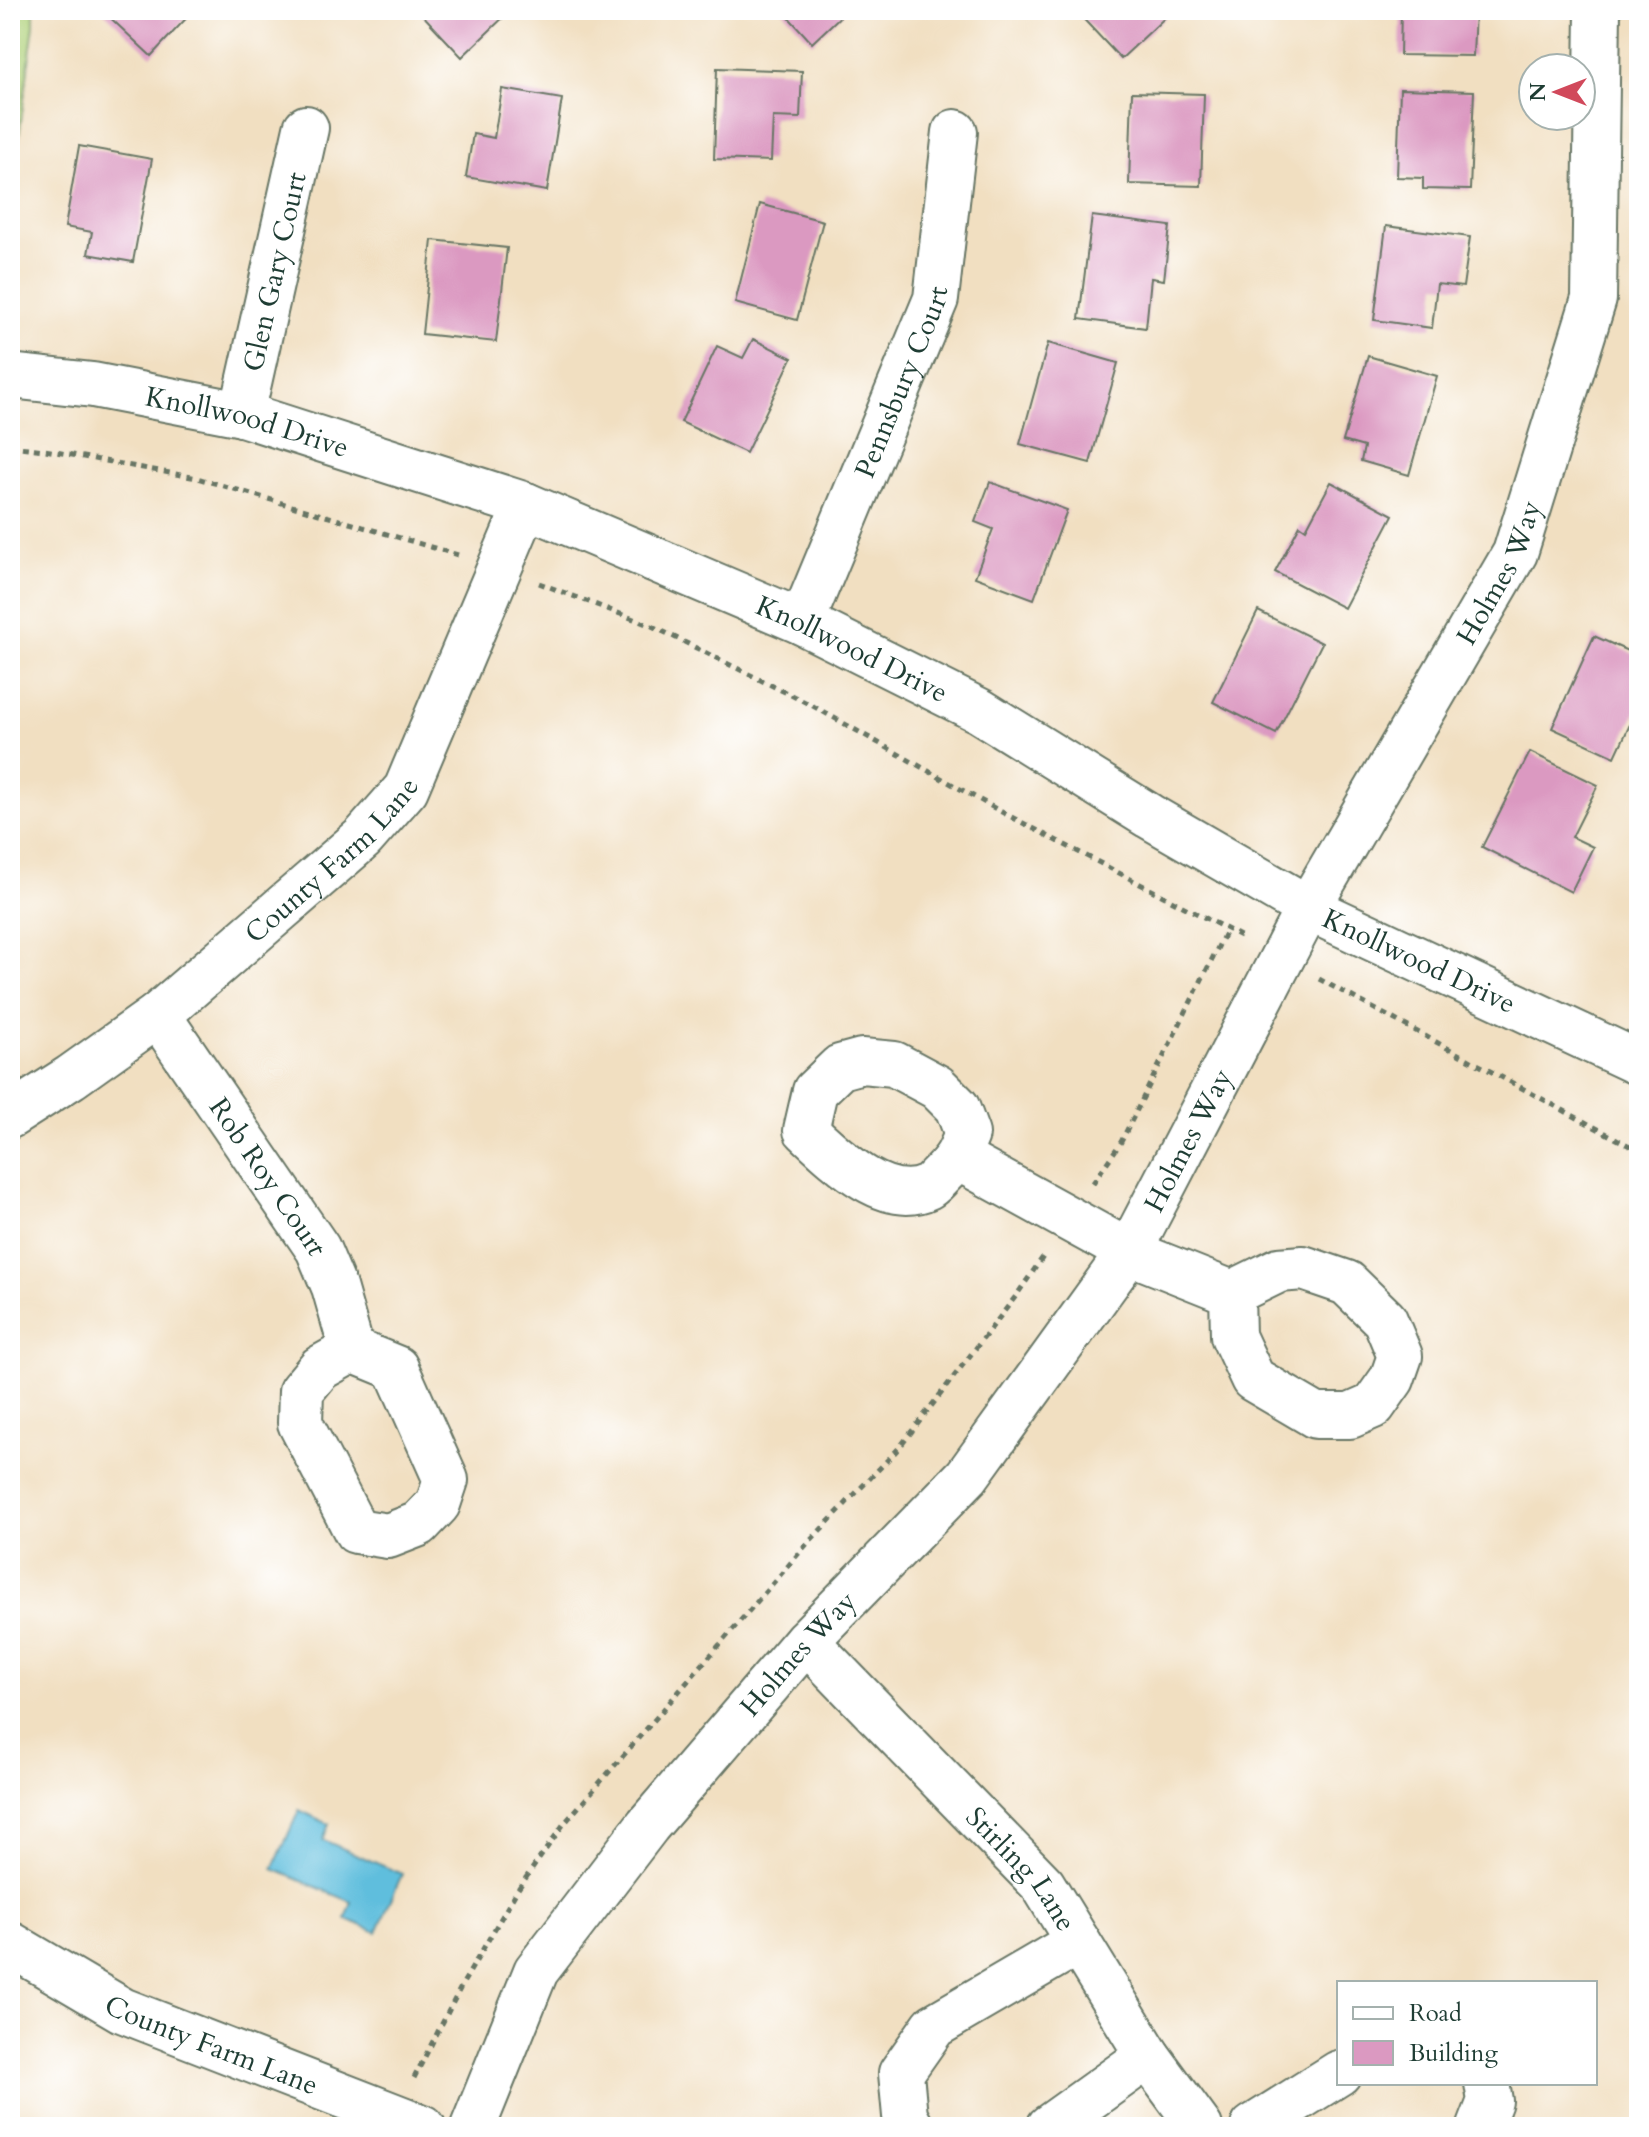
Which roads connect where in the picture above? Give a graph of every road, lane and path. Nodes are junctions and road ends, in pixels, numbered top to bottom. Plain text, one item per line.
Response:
1 (1598, 10) edge
2 (306, 128) dead end
3 (955, 132) dead end
4 (10, 376) edge
5 (242, 414) junction
6 (10, 446) edge
7 (526, 505) junction
8 (500, 568) junction
9 (802, 622) junction
10 (1308, 908) junction
11 (1227, 929) junction
12 (1282, 959) junction
13 (158, 1015) junction
14 (1639, 1063) edge
15 (10, 1116) edge
16 (1639, 1151) edge
17 (958, 1158) dead end
18 (1069, 1219) junction
19 (1129, 1252) junction
20 (1232, 1293) dead end
21 (352, 1350) dead end
22 (806, 1641) junction
23 (1078, 1942) junction
24 (10, 1944) edge
25 (1148, 2056) junction
26 (1337, 2074) edge
27 (1487, 2085) edge
28 (411, 2122) edge
29 (473, 2127) edge
30 (911, 2127) edge
31 (1049, 2127) edge
32 (1200, 2127) edge
33 (1253, 2127) edge
34 (1480, 2127) edge

1 - 10 street, Holmes Way
2 - 5 street, Glen Gary Court
3 - 9 street, Pennsbury Court
4 - 5 street, Knollwood Drive
5 - 7 street, Knollwood Drive
6 - 8 path
7 - 8 street, County Farm Lane
7 - 9 street, Knollwood Drive
8 - 11 path
8 - 13 street, County Farm Lane
9 - 10 street, Knollwood Drive
10 - 12 street, Holmes Way
10 - 14 street, Knollwood Drive
11 - 12 path
11 - 18 path
12 - 16 path
12 - 19 street, Holmes Way
13 - 15 street, County Farm Lane
13 - 21 street, Rob Roy Court
17 - 18 street
18 - 19 street
18 - 28 path
19 - 20 street
19 - 22 street, Holmes Way
22 - 23 street, Stirling Lane
22 - 29 street, Holmes Way
23 - 25 street, Stirling Lane
23 - 30 street
24 - 28 street, County Farm Lane
25 - 31 street
25 - 32 street, Stirling Lane
26 - 33 street
27 - 34 street

